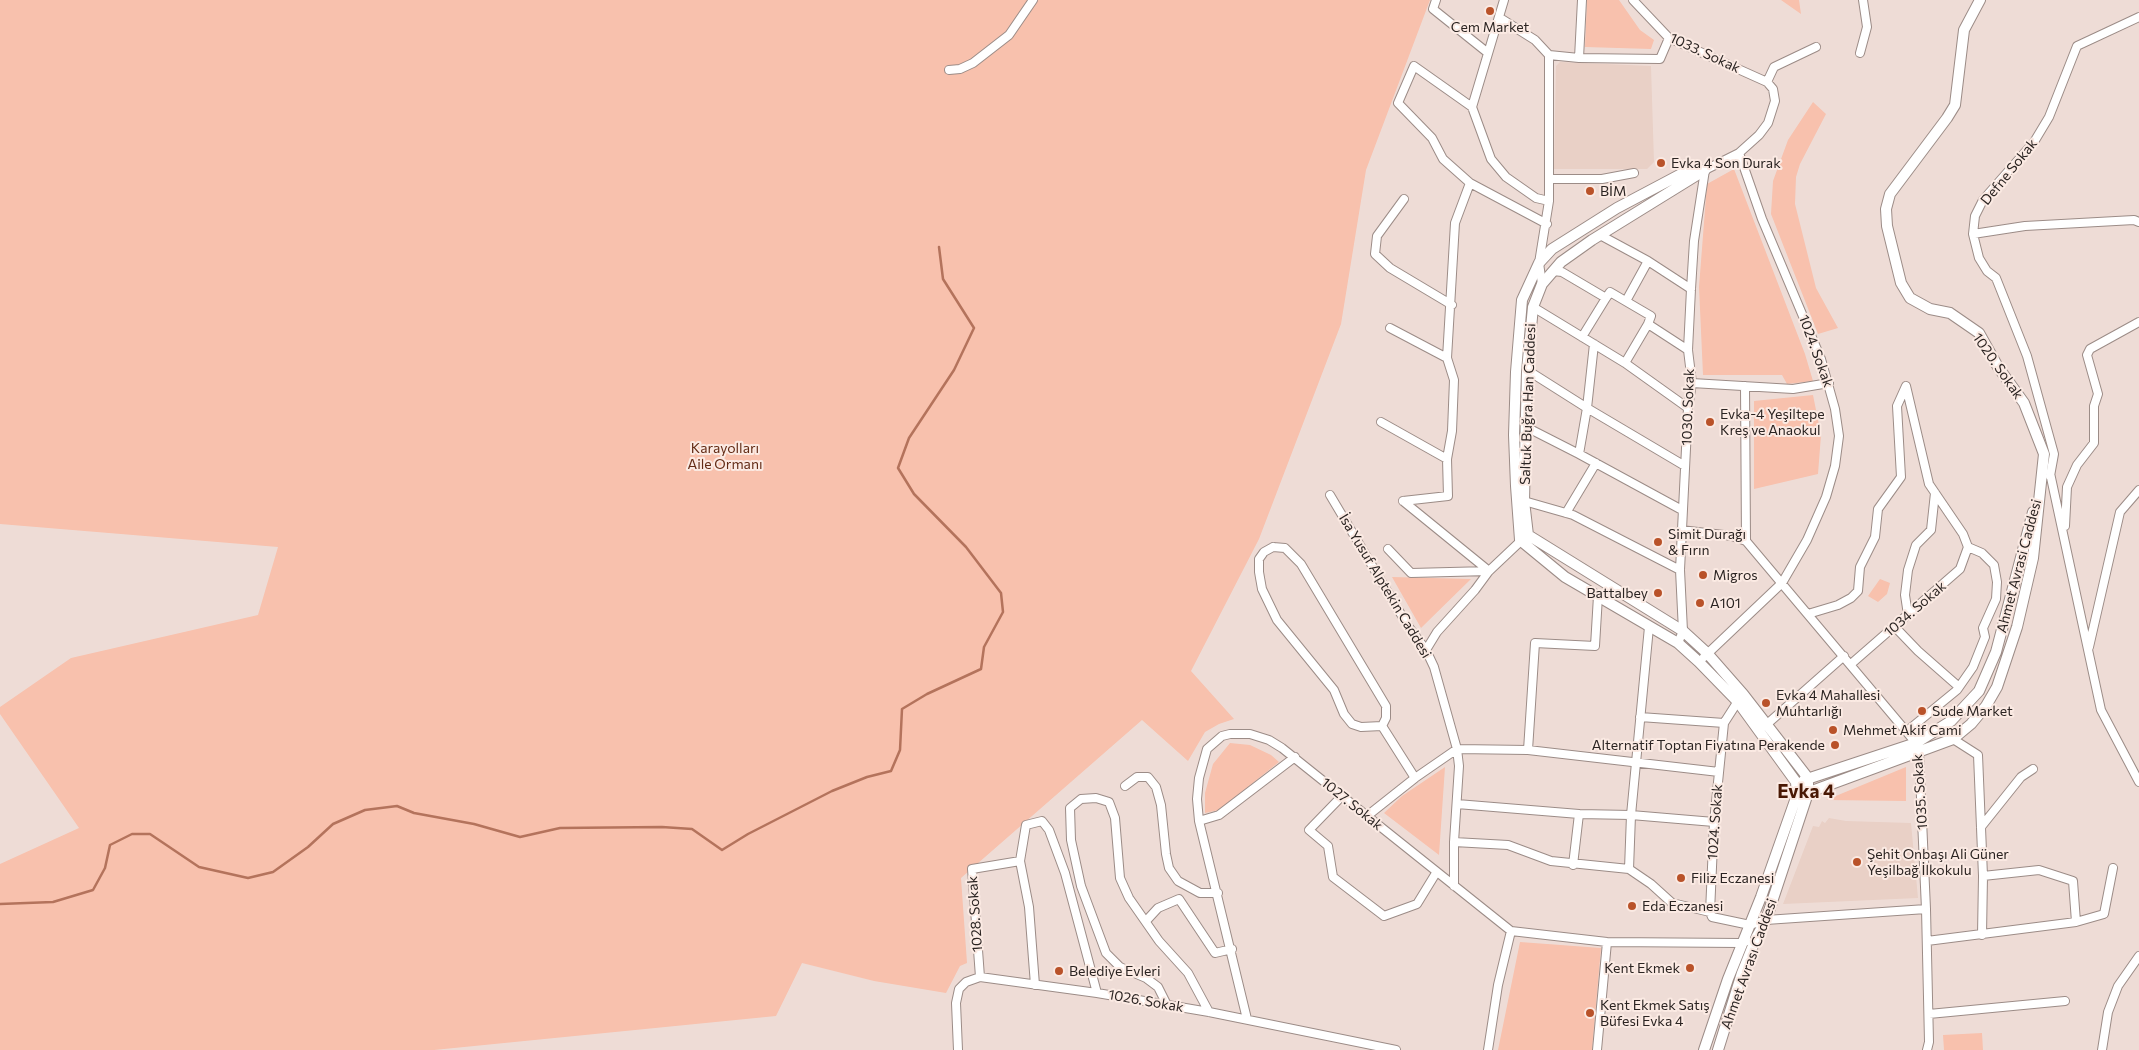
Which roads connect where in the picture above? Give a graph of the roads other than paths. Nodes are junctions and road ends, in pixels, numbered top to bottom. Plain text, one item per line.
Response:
1 (1033, 0) edge
2 (1436, 0) edge
3 (1582, 0) edge
4 (1633, 0) edge
5 (1863, 0) edge
6 (1980, 0) edge
7 (1501, 2) edge
8 (2139, 17) edge
9 (1500, 18) junction
10 (1669, 38) junction
11 (1816, 47) dead end
12 (1488, 53) junction
13 (1860, 53) dead end
14 (1549, 55) junction
15 (1579, 58) junction
16 (950, 70) dead end
17 (1767, 82) junction
18 (1472, 107) junction
19 (1739, 153) junction
20 (1705, 170) junction
21 (1634, 173) dead end
22 (1550, 179) junction
23 (1470, 183) junction
24 (1404, 199) dead end
25 (1550, 202) junction
26 (2139, 222) edge
27 (1547, 224) junction
28 (1973, 234) junction
29 (1600, 235) junction
30 (1648, 261) junction
31 (1539, 263) junction
32 (1552, 271) junction
33 (1542, 284) junction
34 (1691, 289) junction
35 (1606, 298) junction
36 (1626, 301) junction
37 (1452, 305) junction
38 (1533, 307) junction
39 (2139, 322) edge
40 (1648, 324) junction
41 (1390, 328) dead end
42 (1582, 337) junction
43 (1594, 344) junction
44 (1688, 350) junction
45 (1448, 358) junction
46 (1625, 363) junction
47 (1527, 370) junction
48 (1692, 383) junction
49 (1828, 383) junction
50 (1745, 386) junction
51 (1587, 408) junction
52 (1688, 408) junction
53 (1381, 422) dead end
54 (1526, 427) junction
55 (1579, 454) junction
56 (2044, 454) junction
57 (1447, 459) junction
58 (1596, 463) junction
59 (1685, 466) junction
60 (2050, 476) junction
61 (2040, 489) junction
62 (2139, 490) edge
63 (1936, 492) junction
64 (1330, 494) dead end
65 (1524, 501) junction
66 (1682, 510) junction
67 (1566, 513) junction
68 (1681, 530) junction
69 (2065, 536) junction
70 (1524, 537) junction
71 (1746, 541) junction
72 (1968, 547) junction
73 (1388, 549) dead end
74 (1680, 570) junction
75 (1489, 571) junction
76 (1782, 583) junction
77 (1598, 596) junction
78 (1808, 614) junction
79 (1908, 615) junction
80 (1894, 626) junction
81 (1649, 627) junction
82 (1683, 631) junction
83 (1678, 643) junction
84 (2089, 649) junction
85 (1426, 650) junction
86 (1707, 653) junction
87 (1844, 656) junction
88 (1700, 662) junction
89 (1851, 664) junction
90 (1959, 687) junction
91 (1740, 698) junction
92 (1640, 717) junction
93 (1724, 723) junction
94 (1766, 724) junction
95 (1382, 726) junction
96 (1907, 731) junction
97 (1953, 739) junction
98 (1916, 743) junction
99 (1458, 749) junction
100 (1528, 750) junction
101 (1919, 754) junction
102 (1295, 757) junction
103 (1638, 761) junction
104 (2033, 769) dead end
105 (1719, 772) junction
106 (1415, 778) junction
107 (1808, 778) junction
108 (1796, 782) junction
109 (2139, 782) edge
110 (1125, 786) dead end
111 (1808, 793) junction
112 (1797, 795) junction
113 (1342, 796) junction
114 (1457, 804) junction
115 (1579, 814) junction
116 (1632, 815) junction
117 (1368, 816) junction
118 (1199, 821) junction
119 (1714, 822) junction
120 (1982, 828) junction
121 (1454, 842) junction
122 (1020, 862) junction
123 (1573, 864) junction
124 (2113, 868) dead end
125 (1630, 869) junction
126 (1436, 873) junction
127 (1983, 876) junction
128 (1454, 886) junction
129 (1218, 893) junction
130 (1926, 909) junction
131 (1710, 912) junction
132 (1766, 920) junction
133 (1146, 922) junction
134 (2076, 922) junction
135 (1750, 925) junction
136 (1511, 931) junction
137 (1982, 935) junction
138 (1756, 938) junction
139 (1927, 941) junction
140 (1607, 942) junction
141 (1741, 943) junction
142 (1232, 949) junction
143 (2139, 956) edge
144 (980, 977) junction
145 (1035, 985) junction
146 (1097, 993) junction
147 (2065, 1001) dead end
148 (1167, 1005) junction
149 (1209, 1012) junction
150 (1929, 1014) junction
151 (1247, 1019) junction
152 (958, 1050) edge
153 (1396, 1050) edge
154 (1488, 1050) edge
155 (1597, 1050) edge
156 (1704, 1050) edge
157 (1718, 1050) edge
158 (1927, 1050) edge
159 (2102, 1050) edge

1 - 16 street
2 - 12 street
3 - 15 street
4 - 10 street, 1033. Sokak
5 - 13 street
6 - 56 street, 1020. Sokak
7 - 9 street
8 - 28 street, Defne Sokak
9 - 12 street
9 - 14 street
10 - 15 street
10 - 17 street, 1033. Sokak
11 - 17 street
12 - 18 street
14 - 15 street
14 - 22 street
17 - 19 street
18 - 23 street
18 - 25 street
19 - 20 street
19 - 49 street, 1024. Sokak
20 - 29 street, Saltuk Buğra Han Caddesi
20 - 31 street, Saltuk Buğra Han Caddesi
20 - 34 street, 1030. Sokak
21 - 22 street
22 - 25 street
23 - 27 street
23 - 37 street
24 - 37 street
25 - 27 street
26 - 28 street
27 - 31 street
28 - 60 street, Defne Sokak
29 - 30 street
29 - 32 street, Saltuk Buğra Han Caddesi
30 - 34 street
30 - 36 street
31 - 33 street
31 - 70 street, Saltuk Buğra Han Caddesi
32 - 33 street, Saltuk Buğra Han Caddesi
32 - 35 street
33 - 38 street, Saltuk Buğra Han Caddesi
34 - 44 street, 1030. Sokak
35 - 36 street
35 - 42 street
36 - 40 street
37 - 45 street
38 - 42 street
38 - 47 street, Saltuk Buğra Han Caddesi
39 - 69 street
40 - 44 street
40 - 46 street
41 - 45 street
42 - 43 street
43 - 46 street
43 - 51 street
44 - 48 street, 1030. Sokak
45 - 57 street
46 - 52 street
47 - 51 street
47 - 54 street, Saltuk Buğra Han Caddesi
48 - 50 street
48 - 52 street, 1030. Sokak
49 - 50 street
49 - 76 street, 1024. Sokak
50 - 71 street
51 - 55 street
51 - 59 street
52 - 59 street, 1030. Sokak
53 - 57 street
54 - 55 street
54 - 65 street, Saltuk Buğra Han Caddesi
55 - 58 street
56 - 60 street, 1020. Sokak
56 - 61 street
57 - 75 street
58 - 66 street
58 - 67 street
59 - 66 street, 1030. Sokak
60 - 69 street, 1020. Sokak
61 - 97 street, Ahmet Avrasi Caddesi
61 - 98 street, Ahmet Avrasi Caddesi
62 - 84 street
63 - 72 street
63 - 78 street
63 - 79 street
64 - 85 street, İsa Yusuf Alptekin Caddesi
65 - 67 street
65 - 70 street, Saltuk Buğra Han Caddesi
66 - 68 street, 1030. Sokak
67 - 74 street
68 - 71 street
68 - 74 street, 1030. Sokak
69 - 84 street, 1020. Sokak
70 - 75 street
70 - 77 street
70 - 82 street
71 - 76 street, 1035. Sokak
72 - 79 street, 1034. Sokak
72 - 90 street
73 - 75 street
74 - 82 street, 1030. Sokak
75 - 85 street
76 - 78 street, 1035. Sokak
76 - 86 street, 1024. Sokak
77 - 81 street
77 - 100 street
78 - 87 street, 1035. Sokak
79 - 80 street, 1034. Sokak
80 - 89 street, 1034. Sokak
80 - 90 street
81 - 83 street
81 - 92 street
82 - 83 street, 1030. Sokak
82 - 86 street
83 - 88 street
84 - 109 street, 1020. Sokak
85 - 99 street, İsa Yusuf Alptekin Caddesi
86 - 88 street, 1024. Sokak
86 - 91 street
87 - 89 street, 1035. Sokak
87 - 94 street
88 - 91 street
89 - 96 street, 1035. Sokak
90 - 96 street
91 - 93 street, 1024. Sokak
91 - 94 street
91 - 108 street
92 - 93 street
92 - 103 street
93 - 105 street, 1024. Sokak
94 - 107 street
95 - 95 street
95 - 106 street
96 - 98 street, 1035. Sokak
97 - 101 street, Ahmet Avrasi Caddesi
97 - 120 street
98 - 101 street, 1035. Sokak
98 - 107 street, Ahmet Avrasi Caddesi
99 - 100 street
99 - 106 street
99 - 114 street, İsa Yusuf Alptekin Caddesi
100 - 103 street
101 - 111 street, Ahmet Avrasi Caddesi
101 - 130 street, 1035. Sokak
102 - 113 street, 1027. Sokak
102 - 118 street
102 - 118 street, 1027. Sokak
103 - 105 street
103 - 116 street
104 - 120 street
105 - 119 street, 1024. Sokak
106 - 117 street
107 - 108 street, Ahmet Avrasi Caddesi
107 - 111 street
108 - 112 street
110 - 129 street
111 - 112 street, Ahmet Avrasi Caddesi
111 - 132 street, Ahmet Avrası Caddesi
112 - 135 street, Ahmet Avrası Caddesi
113 - 117 street, 1027. Sokak
113 - 126 street
114 - 115 street
114 - 121 street, İsa Yusuf Alptekin Caddesi
115 - 116 street
115 - 123 street
116 - 119 street
116 - 125 street
117 - 126 street, 1027. Sokak
118 - 129 street, 1027. Sokak
119 - 131 street, 1024. Sokak
120 - 127 street
121 - 123 street
121 - 128 street, İsa Yusuf Alptekin Caddesi
122 - 144 street, 1028. Sokak
122 - 145 street
122 - 146 street
123 - 125 street
124 - 134 street
125 - 131 street
126 - 128 street, 1027. Sokak
127 - 134 street
127 - 137 street
128 - 136 street, 1027. Sokak
129 - 142 street, 1027. Sokak
130 - 132 street
130 - 139 street, 1035. Sokak
131 - 135 street
132 - 135 street
132 - 138 street, Ahmet Avrası Caddesi
133 - 142 street
133 - 148 street
133 - 149 street
134 - 137 street
135 - 141 street, Ahmet Avrası Caddesi
136 - 140 street
136 - 154 street
137 - 139 street
138 - 141 street
138 - 157 street, Ahmet Avrası Caddesi
139 - 150 street, 1035. Sokak
140 - 141 street
140 - 155 street
141 - 156 street, Ahmet Avrası Caddesi
142 - 151 street, 1027. Sokak
143 - 159 street
144 - 145 street, 1026. Sokak
144 - 152 street
145 - 146 street, 1026. Sokak
146 - 148 street, 1026. Sokak
147 - 150 street
148 - 149 street, 1026. Sokak
149 - 151 street, 1026. Sokak
150 - 158 street, 1035. Sokak
151 - 153 street, 1026. Sokak

